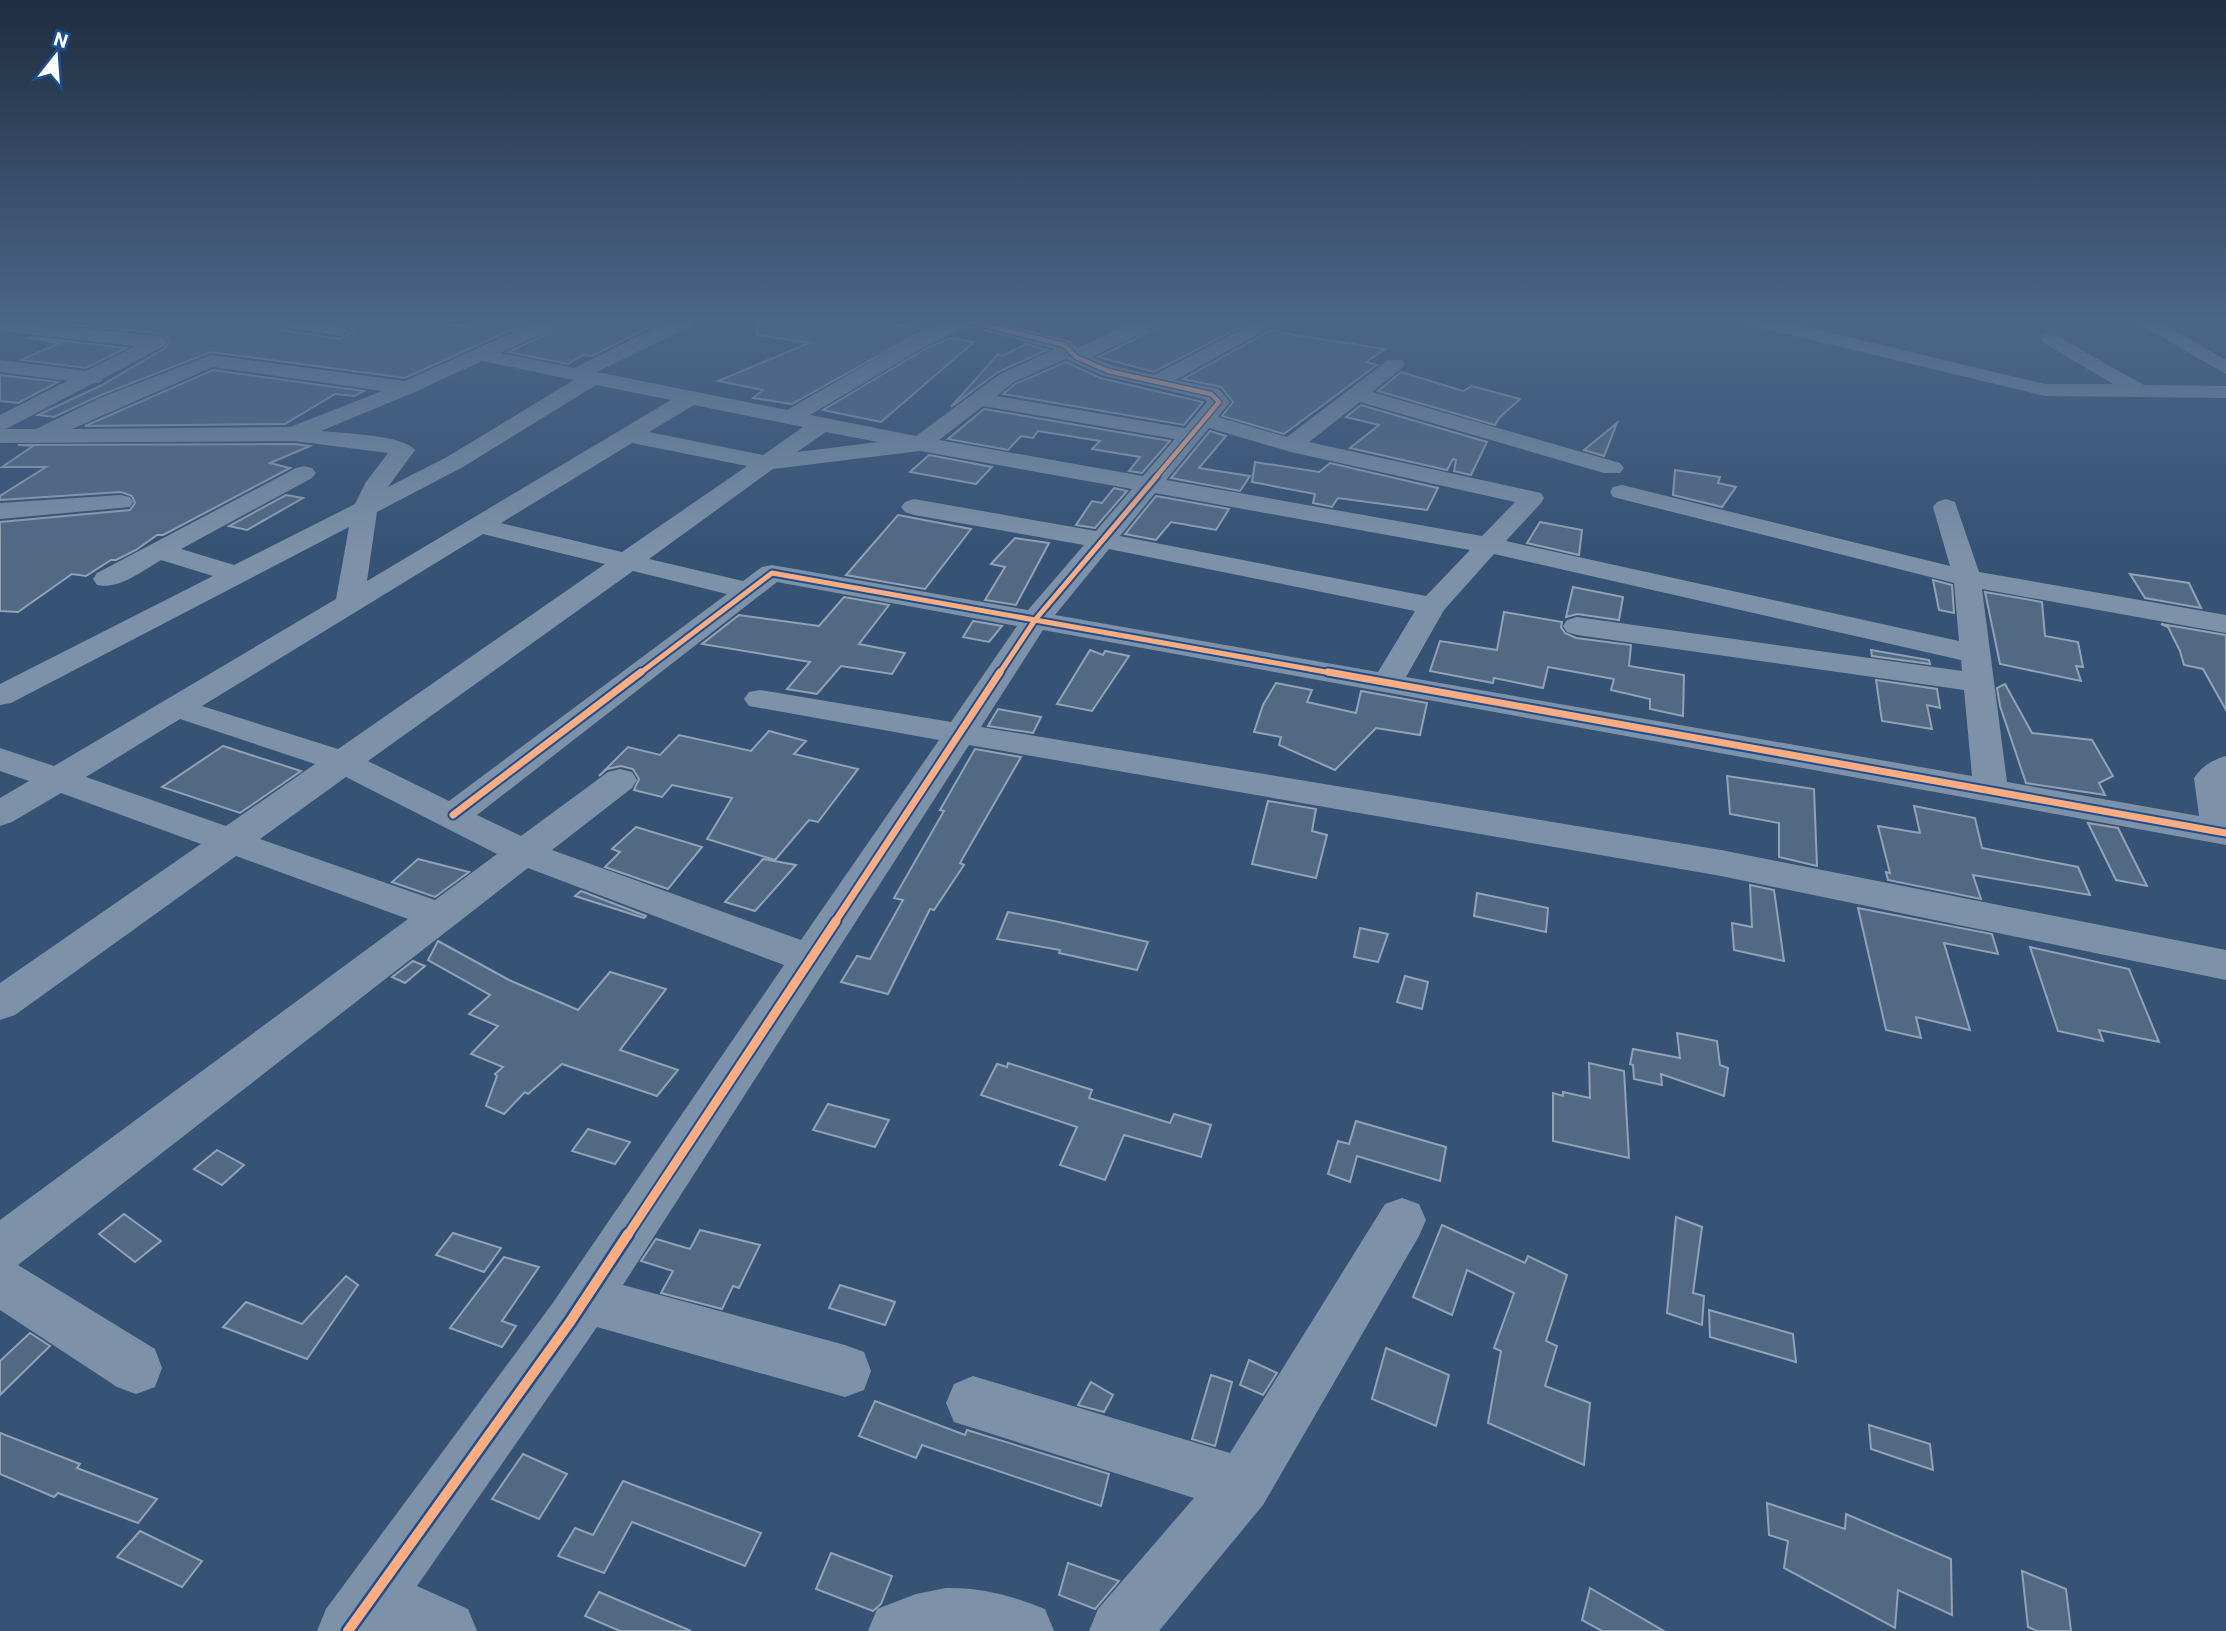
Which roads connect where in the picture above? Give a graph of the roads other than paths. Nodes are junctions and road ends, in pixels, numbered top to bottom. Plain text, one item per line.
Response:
1 (52, 397) edge
2 (122, 397) edge
3 (385, 397) edge
4 (553, 397) edge
5 (691, 397) joint
6 (826, 397) edge
7 (982, 397) edge
8 (1216, 397) edge
9 (1351, 397) edge
10 (1366, 397) edge
11 (979, 399) junction
12 (791, 418) junction
13 (0, 424) edge
14 (822, 424) junction
15 (1196, 427) junction
16 (294, 434) junction
17 (628, 435) junction
18 (0, 436) edge
19 (39, 436) junction
20 (920, 443) junction
21 (1291, 445) junction
22 (246, 454) dead end
23 (768, 463) junction
24 (1612, 468) dead end
25 (304, 473) dead end
26 (1148, 485) junction
27 (1622, 492) dead end
28 (121, 502) dead end
29 (915, 507) dead end
30 (1947, 507) dead end
31 (365, 508) junction
32 (0, 511) edge
33 (480, 525) junction
34 (1102, 540) junction
35 (1488, 545) junction
36 (158, 551) junction
37 (628, 561) junction
38 (236, 574) junction
39 (1967, 578) junction
40 (107, 579) dead end
41 (749, 591) junction
42 (349, 604) junction
43 (1432, 606) junction
44 (1035, 620) junction
45 (2226, 624) edge
46 (1577, 626) dead end
47 (1977, 668) junction
48 (1387, 683) junction
49 (0, 696) edge
50 (760, 699) dead end
51 (177, 708) junction
52 (960, 733) junction
53 (0, 759) edge
54 (343, 762) junction
55 (2226, 767) edge
56 (58, 780) junction
57 (620, 780) dead end
58 (1991, 791) junction
59 (0, 814) edge
60 (453, 816) junction
61 (2223, 833) edge
62 (231, 841) junction
63 (524, 853) junction
64 (440, 916) junction
65 (810, 960) junction
66 (2226, 965) edge
67 (0, 1004) edge
68 (1402, 1220) dead end
69 (0, 1249) edge
70 (0, 1282) edge
71 (585, 1299) junction
72 (136, 1368) dead end
73 (845, 1371) dead end
74 (973, 1403) dead end
75 (1243, 1485) junction
76 (360, 1614) edge
77 (446, 1631) edge
78 (899, 1631) edge
79 (1023, 1631) edge
80 (1119, 1631) edge

1 - 13 street
2 - 19 street
3 - 16 street
4 - 31 street
5 - 12 street
5 - 17 street
6 - 12 street
7 - 11 street
8 - 15 street
9 - 21 street
10 - 24 street
11 - 15 street
11 - 20 street
12 - 14 street
14 - 20 street
14 - 23 street
15 - 21 street
15 - 26 street
16 - 19 street
16 - 22 street
16 - 31 street
17 - 23 street
17 - 33 street
18 - 19 street
20 - 23 street
20 - 26 street
21 - 35 street
23 - 37 street
25 - 36 street
26 - 34 street
26 - 35 street
27 - 39 street
28 - 32 street
29 - 34 street
30 - 39 street
31 - 38 street
31 - 42 street
33 - 37 street
33 - 42 street
34 - 43 street
34 - 44 street
35 - 43 street
35 - 47 street
36 - 38 street
36 - 40 street
37 - 41 street
37 - 54 street
38 - 49 street
39 - 45 street
39 - 47 street
41 - 44 street
41 - 60 street
42 - 51 street
43 - 48 street
44 - 48 street
44 - 52 street
46 - 47 street
47 - 58 street
48 - 58 street
50 - 52 street
51 - 54 street
51 - 56 street
52 - 65 street
52 - 66 street
53 - 56 street
54 - 60 street
54 - 62 street
55 - 61 street
56 - 59 street
56 - 62 street
57 - 63 street
58 - 61 street
60 - 63 street
62 - 64 street
62 - 67 street
63 - 64 street
63 - 65 street
64 - 69 street
65 - 71 street
68 - 75 street
70 - 72 street
71 - 73 street
71 - 76 street
74 - 75 street
75 - 80 street
76 - 77 street
78 - 79 street

